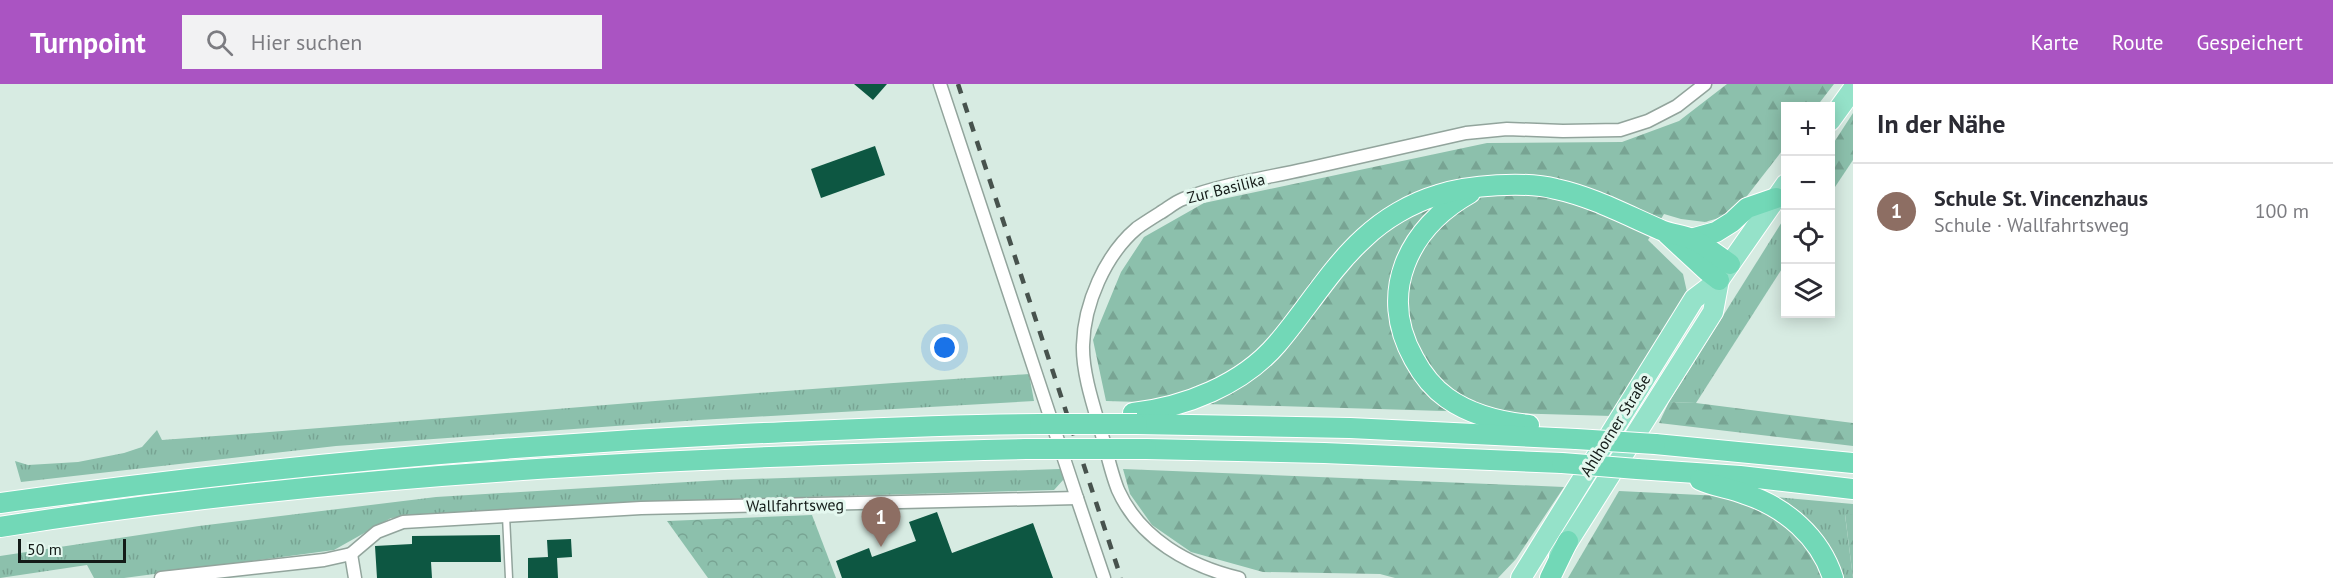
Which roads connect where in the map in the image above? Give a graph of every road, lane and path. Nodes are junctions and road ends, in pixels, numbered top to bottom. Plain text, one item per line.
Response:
1 (940, 84) edge
2 (1705, 84) edge
3 (1853, 89) edge
4 (1835, 114) edge
5 (1477, 188) junction
6 (1781, 191) edge
7 (1663, 231) junction
8 (1691, 239) junction
9 (1725, 272) junction
10 (1135, 419) junction
11 (1578, 436) junction
12 (1853, 462) edge
13 (1684, 472) junction
14 (1853, 489) edge
15 (1077, 498) junction
16 (0, 503) edge
17 (506, 516) junction
18 (0, 527) edge
19 (1568, 541) junction
20 (351, 554) junction
21 (161, 578) edge
22 (355, 578) edge
23 (509, 578) edge
24 (1104, 578) edge
25 (1239, 578) edge
26 (1521, 578) edge
27 (1545, 578) edge
28 (1550, 578) edge
29 (1833, 578) edge

1 - 15 street
2 - 25 street, Zur Basilika
3 - 4 main road
5 - 7 highway
5 - 10 highway
5 - 11 highway
6 - 8 highway
6 - 9 main road, Ahlhorner Straße
7 - 8 highway
7 - 9 highway
8 - 9 highway
9 - 19 main road, Ahlhorner Straße
9 - 26 main road, Ahlhorner Straße
10 - 11 highway
10 - 16 highway, bridge
11 - 12 highway, bridge
13 - 14 highway
13 - 18 highway, bridge
13 - 29 highway
15 - 17 street, Wallfahrtsweg
15 - 24 street
17 - 20 street, Wallfahrtsweg
17 - 23 lane
19 - 27 main road, Ahlhorner Straße
19 - 28 highway
20 - 21 street, Wallfahrtsweg
20 - 22 street

